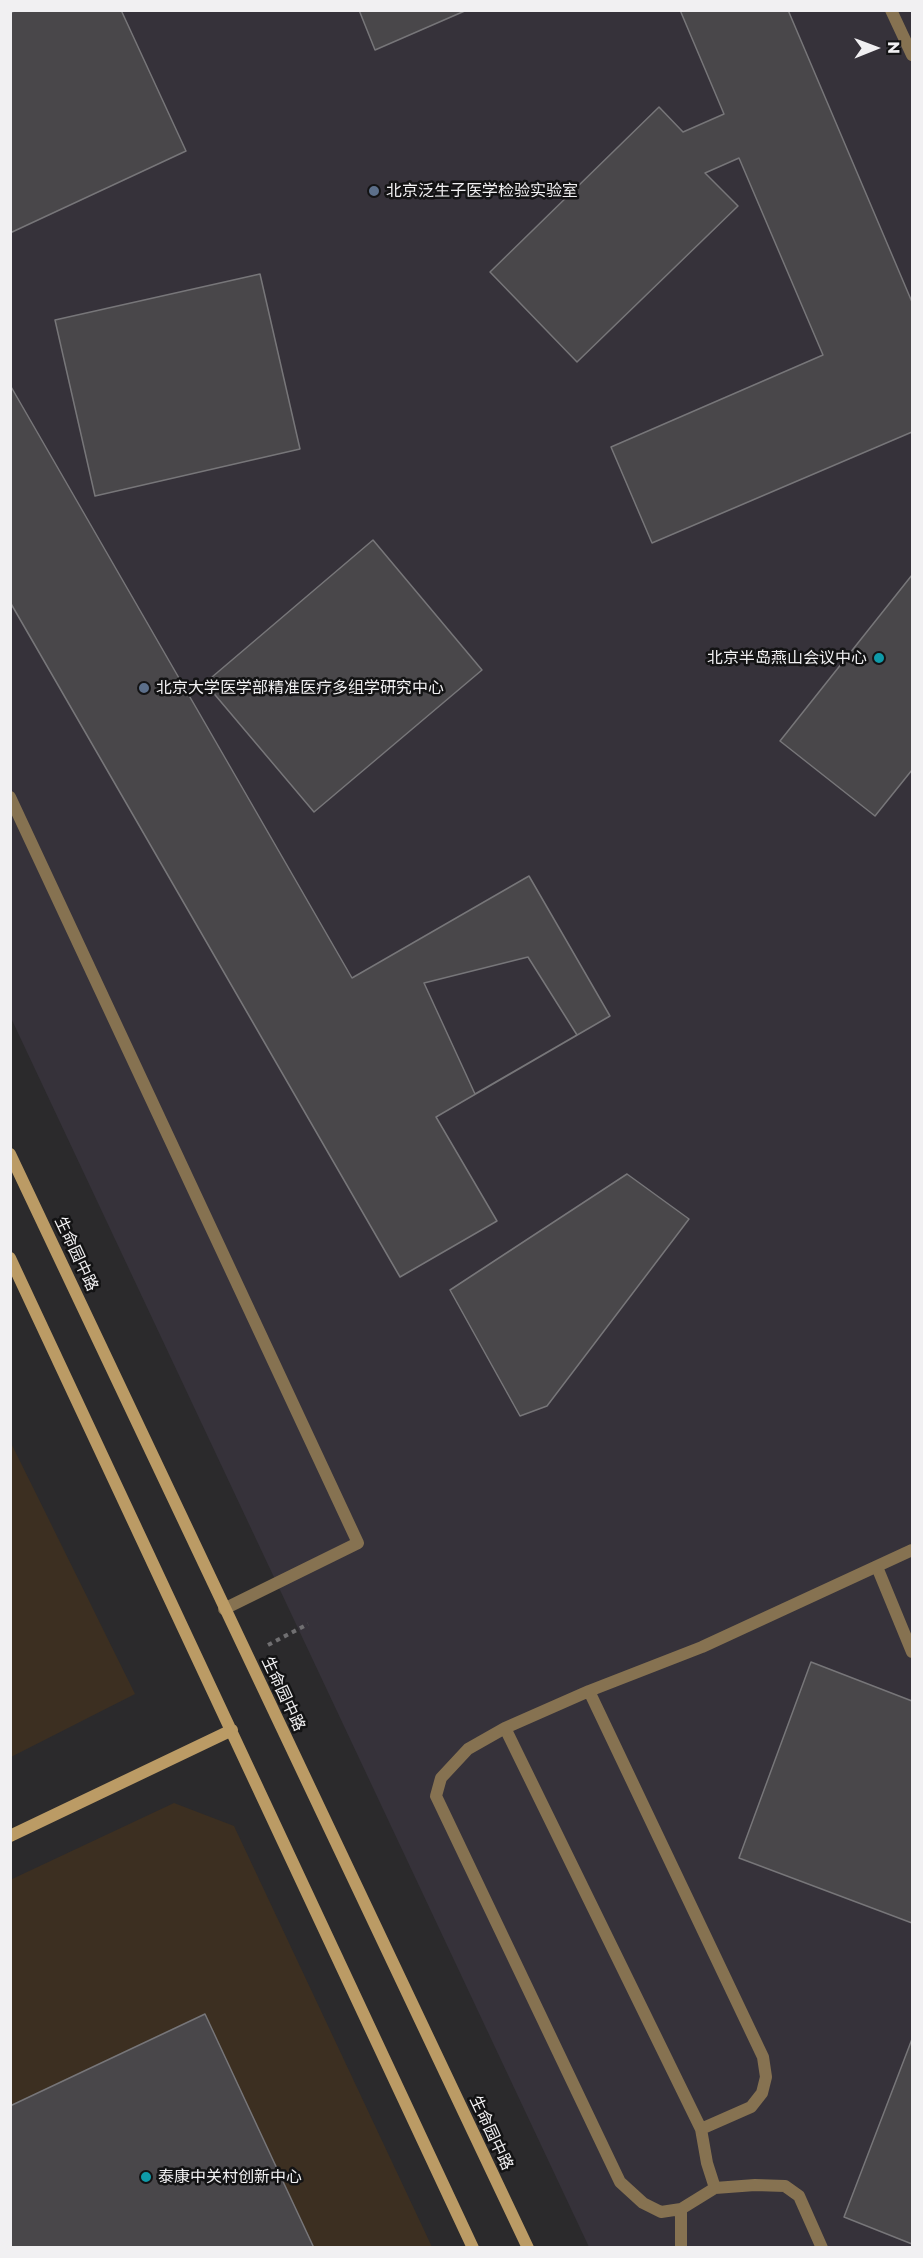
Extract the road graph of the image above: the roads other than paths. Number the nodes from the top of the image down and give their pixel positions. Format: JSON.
{"nodes":[{"id":1,"x":891,"y":10,"type":"edge"},
{"id":2,"x":912,"y":55,"type":"edge"},
{"id":3,"x":10,"y":797,"type":"edge"},
{"id":4,"x":10,"y":1154,"type":"edge"},
{"id":5,"x":10,"y":1258,"type":"edge"},
{"id":6,"x":912,"y":1550,"type":"edge"},
{"id":7,"x":877,"y":1567,"type":"junction"},
{"id":8,"x":224,"y":1609,"type":"junction"},
{"id":9,"x":912,"y":1652,"type":"edge"},
{"id":10,"x":589,"y":1691,"type":"junction"},
{"id":11,"x":505,"y":1728,"type":"junction"},
{"id":12,"x":232,"y":1730,"type":"junction"},
{"id":13,"x":10,"y":1836,"type":"edge"},
{"id":14,"x":701,"y":2129,"type":"junction"},
{"id":15,"x":716,"y":2188,"type":"junction"},
{"id":16,"x":681,"y":2209,"type":"junction"},
{"id":17,"x":473,"y":2247,"type":"edge"},
{"id":18,"x":528,"y":2247,"type":"edge"},
{"id":19,"x":681,"y":2247,"type":"edge"},
{"id":20,"x":822,"y":2247,"type":"edge"}],
"edges":[{"from":1,"to":2,"type":"street"},
{"from":3,"to":8,"type":"street"},
{"from":4,"to":8,"type":"street","name":"生命园中路"},
{"from":5,"to":12,"type":"street"},
{"from":6,"to":7,"type":"street"},
{"from":7,"to":9,"type":"street"},
{"from":7,"to":10,"type":"street"},
{"from":8,"to":18,"type":"street","name":"生命园中路"},
{"from":10,"to":11,"type":"street"},
{"from":10,"to":14,"type":"street"},
{"from":11,"to":14,"type":"street"},
{"from":11,"to":16,"type":"street"},
{"from":12,"to":13,"type":"street"},
{"from":12,"to":17,"type":"street"},
{"from":14,"to":15,"type":"street"},
{"from":15,"to":16,"type":"street"},
{"from":15,"to":20,"type":"street"},
{"from":16,"to":19,"type":"street"}]}
